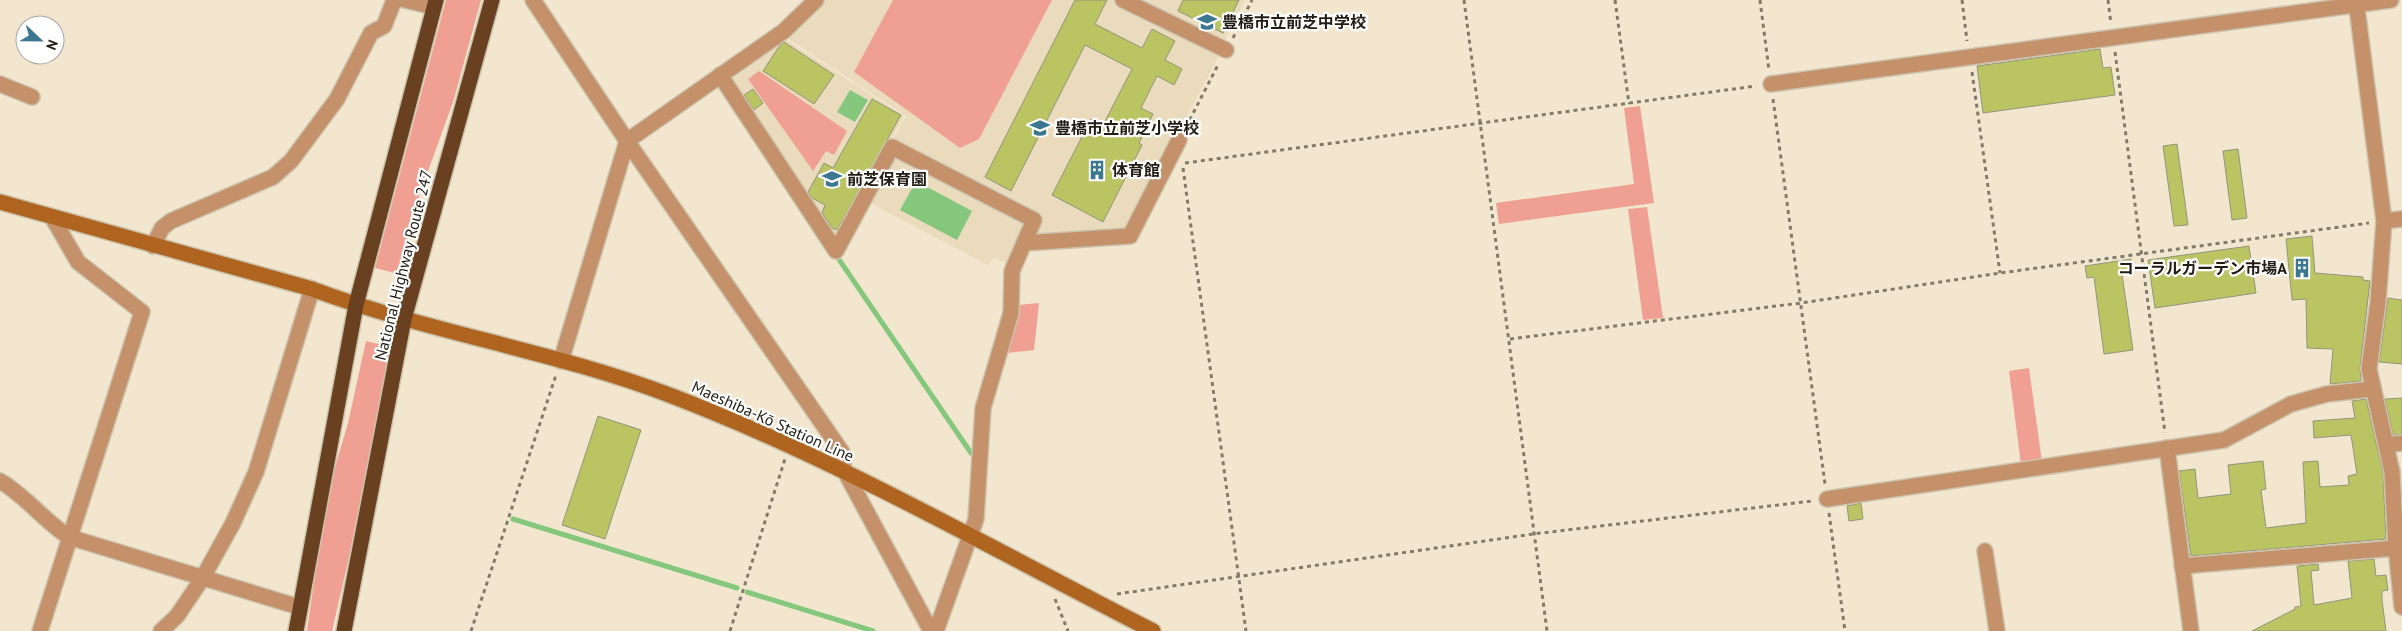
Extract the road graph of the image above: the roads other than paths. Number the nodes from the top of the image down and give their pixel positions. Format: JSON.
{"nodes":[{"id":1,"x":397,"y":0,"type":"edge"},
{"id":2,"x":405,"y":0,"type":"edge"},
{"id":3,"x":492,"y":0,"type":"edge"},
{"id":4,"x":533,"y":0,"type":"edge"},
{"id":5,"x":816,"y":0,"type":"edge"},
{"id":6,"x":1123,"y":0,"type":"edge"},
{"id":7,"x":2392,"y":0,"type":"edge"},
{"id":8,"x":2356,"y":2,"type":"edge"},
{"id":9,"x":435,"y":4,"type":"edge"},
{"id":10,"x":1226,"y":50,"type":"road end"},
{"id":11,"x":720,"y":76,"type":"junction"},
{"id":12,"x":0,"y":84,"type":"edge"},
{"id":13,"x":1771,"y":84,"type":"road end"},
{"id":14,"x":32,"y":97,"type":"dead end"},
{"id":15,"x":1179,"y":140,"type":"road end"},
{"id":16,"x":627,"y":141,"type":"junction"},
{"id":17,"x":0,"y":202,"type":"edge"},
{"id":18,"x":52,"y":217,"type":"junction"},
{"id":19,"x":2402,"y":219,"type":"edge"},
{"id":20,"x":2384,"y":221,"type":"junction"},
{"id":21,"x":1024,"y":243,"type":"junction"},
{"id":22,"x":153,"y":246,"type":"junction"},
{"id":23,"x":312,"y":289,"type":"junction"},
{"id":24,"x":356,"y":305,"type":"junction"},
{"id":25,"x":404,"y":319,"type":"junction"},
{"id":26,"x":561,"y":361,"type":"junction"},
{"id":27,"x":2372,"y":389,"type":"junction"},
{"id":28,"x":2394,"y":444,"type":"edge"},
{"id":29,"x":2167,"y":448,"type":"junction"},
{"id":30,"x":844,"y":470,"type":"junction"},
{"id":31,"x":0,"y":481,"type":"edge"},
{"id":32,"x":1827,"y":499,"type":"road end"},
{"id":33,"x":970,"y":536,"type":"junction"},
{"id":34,"x":69,"y":537,"type":"junction"},
{"id":35,"x":2396,"y":548,"type":"junction"},
{"id":36,"x":1985,"y":551,"type":"dead end"},
{"id":37,"x":2182,"y":566,"type":"junction"},
{"id":38,"x":202,"y":579,"type":"junction"},
{"id":39,"x":2402,"y":607,"type":"edge"},
{"id":40,"x":299,"y":608,"type":"junction"},
{"id":41,"x":40,"y":631,"type":"edge"},
{"id":42,"x":161,"y":631,"type":"edge"},
{"id":43,"x":296,"y":631,"type":"edge"},
{"id":44,"x":344,"y":631,"type":"edge"},
{"id":45,"x":931,"y":631,"type":"edge"},
{"id":46,"x":936,"y":631,"type":"edge"},
{"id":47,"x":1152,"y":631,"type":"edge"},
{"id":48,"x":1997,"y":631,"type":"edge"},
{"id":49,"x":2191,"y":631,"type":"edge"}],
"edges":[{"from":1,"to":22,"type":"street"},
{"from":2,"to":9,"type":"street"},
{"from":3,"to":25,"type":"highway","name":"National Highway Route 247"},
{"from":4,"to":16,"type":"street"},
{"from":5,"to":11,"type":"street"},
{"from":6,"to":10,"type":"street"},
{"from":7,"to":8,"type":"street"},
{"from":8,"to":13,"type":"street"},
{"from":8,"to":20,"type":"street"},
{"from":9,"to":24,"type":"highway","name":"National Highway Route 247"},
{"from":11,"to":16,"type":"street"},
{"from":11,"to":21,"type":"street"},
{"from":12,"to":14,"type":"street"},
{"from":15,"to":21,"type":"street"},
{"from":16,"to":26,"type":"street"},
{"from":16,"to":30,"type":"street"},
{"from":17,"to":18,"type":"main road","name":"Maeshiba-Kō Station Line"},
{"from":18,"to":22,"type":"main road","name":"Maeshiba-Kō Station Line"},
{"from":18,"to":34,"type":"street"},
{"from":19,"to":20,"type":"street"},
{"from":20,"to":27,"type":"street"},
{"from":21,"to":33,"type":"street"},
{"from":22,"to":23,"type":"main road","name":"Maeshiba-Kō Station Line"},
{"from":23,"to":24,"type":"main road","name":"Maeshiba-Kō Station Line"},
{"from":23,"to":38,"type":"street"},
{"from":24,"to":25,"type":"main road","name":"Maeshiba-Kō Station Line"},
{"from":24,"to":40,"type":"highway","name":"National Highway Route 247"},
{"from":25,"to":26,"type":"main road","name":"Maeshiba-Kō Station Line"},
{"from":25,"to":44,"type":"highway","name":"National Highway Route 247"},
{"from":26,"to":30,"type":"main road","name":"Maeshiba-Kō Station Line"},
{"from":27,"to":28,"type":"street"},
{"from":27,"to":29,"type":"street"},
{"from":28,"to":35,"type":"street"},
{"from":29,"to":32,"type":"street"},
{"from":29,"to":37,"type":"street"},
{"from":30,"to":33,"type":"main road","name":"Maeshiba-Kō Station Line"},
{"from":30,"to":45,"type":"street"},
{"from":31,"to":34,"type":"street"},
{"from":33,"to":46,"type":"street"},
{"from":33,"to":47,"type":"main road","name":"Maeshiba-Kō Station Line"},
{"from":34,"to":38,"type":"street"},
{"from":34,"to":41,"type":"street"},
{"from":35,"to":37,"type":"street"},
{"from":35,"to":39,"type":"street"},
{"from":36,"to":48,"type":"street"},
{"from":37,"to":49,"type":"street"},
{"from":38,"to":40,"type":"street"},
{"from":38,"to":42,"type":"street"},
{"from":40,"to":43,"type":"highway","name":"National Highway Route 247"}]}
